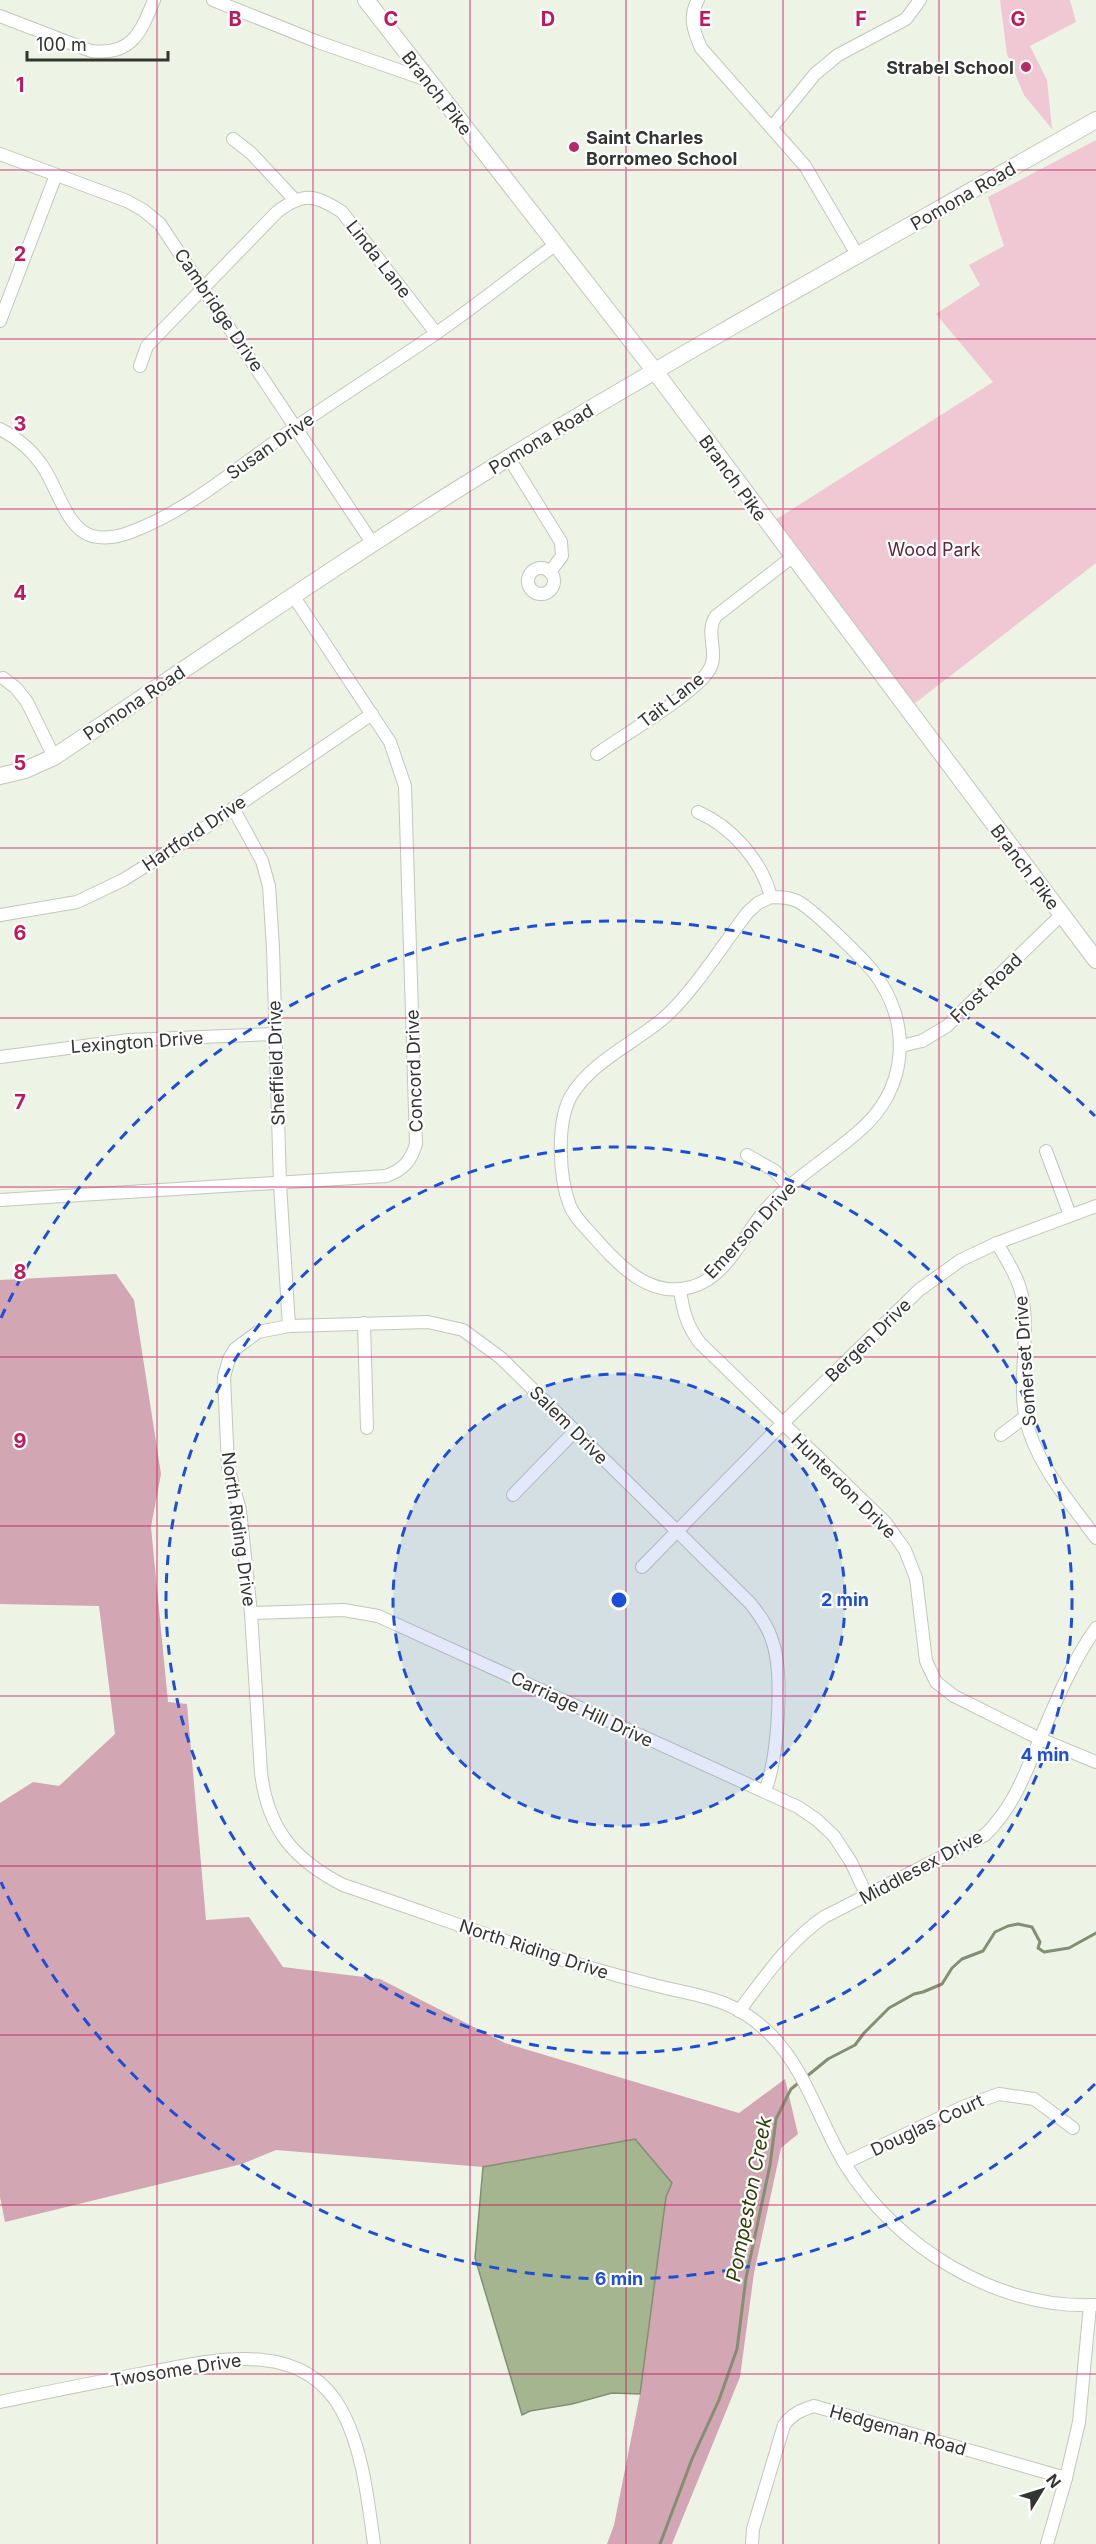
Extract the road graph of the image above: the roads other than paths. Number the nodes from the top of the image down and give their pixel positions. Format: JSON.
{"nodes":[{"id":1,"x":154,"y":0,"type":"edge"},
{"id":2,"x":213,"y":0,"type":"edge"},
{"id":3,"x":366,"y":0,"type":"edge"},
{"id":4,"x":698,"y":0,"type":"edge"},
{"id":5,"x":920,"y":0,"type":"edge"},
{"id":6,"x":0,"y":16,"type":"edge"},
{"id":7,"x":427,"y":80,"type":"junction"},
{"id":8,"x":1096,"y":120,"type":"edge"},
{"id":9,"x":772,"y":127,"type":"junction"},
{"id":10,"x":233,"y":139,"type":"dead end"},
{"id":11,"x":0,"y":154,"type":"edge"},
{"id":12,"x":56,"y":175,"type":"junction"},
{"id":13,"x":294,"y":199,"type":"junction"},
{"id":14,"x":555,"y":245,"type":"junction"},
{"id":15,"x":858,"y":256,"type":"junction"},
{"id":16,"x":203,"y":288,"type":"junction"},
{"id":17,"x":0,"y":321,"type":"edge"},
{"id":18,"x":436,"y":333,"type":"junction"},
{"id":19,"x":140,"y":366,"type":"dead end"},
{"id":20,"x":654,"y":370,"type":"junction"},
{"id":21,"x":296,"y":427,"type":"junction"},
{"id":22,"x":0,"y":429,"type":"edge"},
{"id":23,"x":508,"y":458,"type":"junction"},
{"id":24,"x":373,"y":544,"type":"junction"},
{"id":25,"x":792,"y":557,"type":"junction"},
{"id":26,"x":550,"y":572,"type":"dead end"},
{"id":27,"x":294,"y":597,"type":"junction"},
{"id":28,"x":3,"y":678,"type":"dead end"},
{"id":29,"x":372,"y":714,"type":"junction"},
{"id":30,"x":597,"y":754,"type":"dead end"},
{"id":31,"x":54,"y":757,"type":"junction"},
{"id":32,"x":0,"y":776,"type":"edge"},
{"id":33,"x":232,"y":808,"type":"junction"},
{"id":34,"x":698,"y":812,"type":"dead end"},
{"id":35,"x":771,"y":897,"type":"junction"},
{"id":36,"x":0,"y":915,"type":"edge"},
{"id":37,"x":1061,"y":915,"type":"junction"},
{"id":38,"x":1096,"y":960,"type":"edge"},
{"id":39,"x":275,"y":1034,"type":"junction"},
{"id":40,"x":901,"y":1046,"type":"junction"},
{"id":41,"x":0,"y":1057,"type":"edge"},
{"id":42,"x":1046,"y":1151,"type":"dead end"},
{"id":43,"x":747,"y":1155,"type":"dead end"},
{"id":44,"x":280,"y":1184,"type":"junction"},
{"id":45,"x":788,"y":1186,"type":"junction"},
{"id":46,"x":0,"y":1200,"type":"edge"},
{"id":47,"x":1096,"y":1206,"type":"edge"},
{"id":48,"x":1070,"y":1215,"type":"junction"},
{"id":49,"x":997,"y":1243,"type":"junction"},
{"id":50,"x":680,"y":1290,"type":"junction"},
{"id":51,"x":364,"y":1323,"type":"junction"},
{"id":52,"x":289,"y":1326,"type":"junction"},
{"id":53,"x":226,"y":1418,"type":"joint"},
{"id":54,"x":1025,"y":1418,"type":"junction"},
{"id":55,"x":783,"y":1424,"type":"junction"},
{"id":56,"x":367,"y":1428,"type":"dead end"},
{"id":57,"x":573,"y":1432,"type":"junction"},
{"id":58,"x":1001,"y":1435,"type":"dead end"},
{"id":59,"x":513,"y":1495,"type":"dead end"},
{"id":60,"x":676,"y":1530,"type":"junction"},
{"id":61,"x":1096,"y":1538,"type":"edge"},
{"id":62,"x":642,"y":1567,"type":"dead end"},
{"id":63,"x":251,"y":1613,"type":"junction"},
{"id":64,"x":1096,"y":1628,"type":"edge"},
{"id":65,"x":1040,"y":1739,"type":"junction"},
{"id":66,"x":1096,"y":1762,"type":"edge"},
{"id":67,"x":765,"y":1791,"type":"junction"},
{"id":68,"x":867,"y":1896,"type":"junction"},
{"id":69,"x":739,"y":2011,"type":"junction"},
{"id":70,"x":1073,"y":2128,"type":"dead end"},
{"id":71,"x":845,"y":2163,"type":"junction"},
{"id":72,"x":1093,"y":2305,"type":"edge"},
{"id":73,"x":0,"y":2402,"type":"edge"},
{"id":74,"x":1066,"y":2478,"type":"junction"},
{"id":75,"x":374,"y":2544,"type":"edge"},
{"id":76,"x":752,"y":2544,"type":"edge"},
{"id":77,"x":1047,"y":2544,"type":"edge"}],
"edges":[{"from":1,"to":6,"type":"street"},
{"from":2,"to":7,"type":"street"},
{"from":3,"to":7,"type":"street","name":"Branch Pike"},
{"from":4,"to":9,"type":"street"},
{"from":5,"to":9,"type":"street"},
{"from":7,"to":14,"type":"street","name":"Branch Pike"},
{"from":8,"to":15,"type":"street","name":"Pomona Road"},
{"from":9,"to":15,"type":"street"},
{"from":10,"to":13,"type":"street"},
{"from":11,"to":12,"type":"street","name":"Cambridge Drive"},
{"from":12,"to":16,"type":"street","name":"Cambridge Drive"},
{"from":12,"to":17,"type":"street"},
{"from":13,"to":16,"type":"street"},
{"from":13,"to":18,"type":"street","name":"Linda Lane"},
{"from":14,"to":18,"type":"street","name":"Susan Drive"},
{"from":14,"to":20,"type":"street","name":"Branch Pike"},
{"from":15,"to":20,"type":"street","name":"Pomona Road"},
{"from":16,"to":19,"type":"street"},
{"from":16,"to":21,"type":"street","name":"Cambridge Drive"},
{"from":18,"to":21,"type":"street","name":"Susan Drive"},
{"from":20,"to":23,"type":"street","name":"Pomona Road"},
{"from":20,"to":25,"type":"street","name":"Branch Pike"},
{"from":21,"to":22,"type":"street","name":"Susan Drive"},
{"from":21,"to":24,"type":"street","name":"Cambridge Drive"},
{"from":23,"to":24,"type":"street","name":"Pomona Road"},
{"from":23,"to":26,"type":"street"},
{"from":24,"to":27,"type":"street","name":"Pomona Road"},
{"from":25,"to":30,"type":"street","name":"Tait Lane"},
{"from":25,"to":37,"type":"street","name":"Branch Pike"},
{"from":27,"to":29,"type":"street","name":"Concord Drive"},
{"from":27,"to":31,"type":"street","name":"Pomona Road"},
{"from":28,"to":31,"type":"street"},
{"from":29,"to":33,"type":"street","name":"Hartford Drive"},
{"from":29,"to":44,"type":"street","name":"Concord Drive"},
{"from":31,"to":32,"type":"street","name":"Pomona Road"},
{"from":33,"to":36,"type":"street","name":"Hartford Drive"},
{"from":33,"to":39,"type":"street","name":"Sheffield Drive"},
{"from":34,"to":35,"type":"street"},
{"from":35,"to":40,"type":"street","name":"Emerson Drive"},
{"from":35,"to":50,"type":"street"},
{"from":37,"to":38,"type":"street","name":"Branch Pike"},
{"from":37,"to":40,"type":"street","name":"Frost Road"},
{"from":39,"to":41,"type":"street","name":"Lexington Drive"},
{"from":39,"to":44,"type":"street","name":"Sheffield Drive"},
{"from":40,"to":45,"type":"street","name":"Emerson Drive"},
{"from":42,"to":48,"type":"street"},
{"from":43,"to":45,"type":"street"},
{"from":44,"to":46,"type":"street","name":"Concord Drive"},
{"from":44,"to":52,"type":"street","name":"Sheffield Drive"},
{"from":45,"to":50,"type":"street","name":"Emerson Drive"},
{"from":47,"to":48,"type":"street","name":"Bergen Drive"},
{"from":48,"to":49,"type":"street","name":"Bergen Drive"},
{"from":49,"to":54,"type":"street","name":"Somerset Drive"},
{"from":49,"to":55,"type":"street","name":"Bergen Drive"},
{"from":50,"to":55,"type":"street","name":"Hunterdon Drive"},
{"from":51,"to":52,"type":"street","name":"Salem Drive"},
{"from":51,"to":56,"type":"street"},
{"from":51,"to":57,"type":"street","name":"Salem Drive"},
{"from":52,"to":53,"type":"street","name":"Salem Drive"},
{"from":53,"to":63,"type":"street","name":"North Riding Drive"},
{"from":54,"to":58,"type":"street"},
{"from":54,"to":61,"type":"street","name":"Somerset Drive"},
{"from":55,"to":60,"type":"street","name":"Bergen Drive"},
{"from":55,"to":65,"type":"street","name":"Hunterdon Drive"},
{"from":57,"to":59,"type":"street"},
{"from":57,"to":60,"type":"street","name":"Salem Drive"},
{"from":60,"to":62,"type":"street","name":"Bergen Drive"},
{"from":60,"to":67,"type":"street","name":"Salem Drive"},
{"from":63,"to":67,"type":"street","name":"Carriage Hill Drive"},
{"from":63,"to":69,"type":"street","name":"North Riding Drive"},
{"from":64,"to":65,"type":"street","name":"Middlesex Drive"},
{"from":65,"to":66,"type":"street","name":"Hunterdon Drive"},
{"from":65,"to":68,"type":"street","name":"Middlesex Drive"},
{"from":67,"to":68,"type":"street","name":"Carriage Hill Drive"},
{"from":68,"to":69,"type":"street","name":"Middlesex Drive"},
{"from":69,"to":71,"type":"street","name":"North Riding Drive"},
{"from":70,"to":71,"type":"street","name":"Douglas Court"},
{"from":71,"to":72,"type":"street","name":"North Riding Drive"},
{"from":72,"to":74,"type":"street"},
{"from":73,"to":75,"type":"street","name":"Twosome Drive"},
{"from":74,"to":76,"type":"street","name":"Hedgeman Road"},
{"from":74,"to":77,"type":"street"}]}
